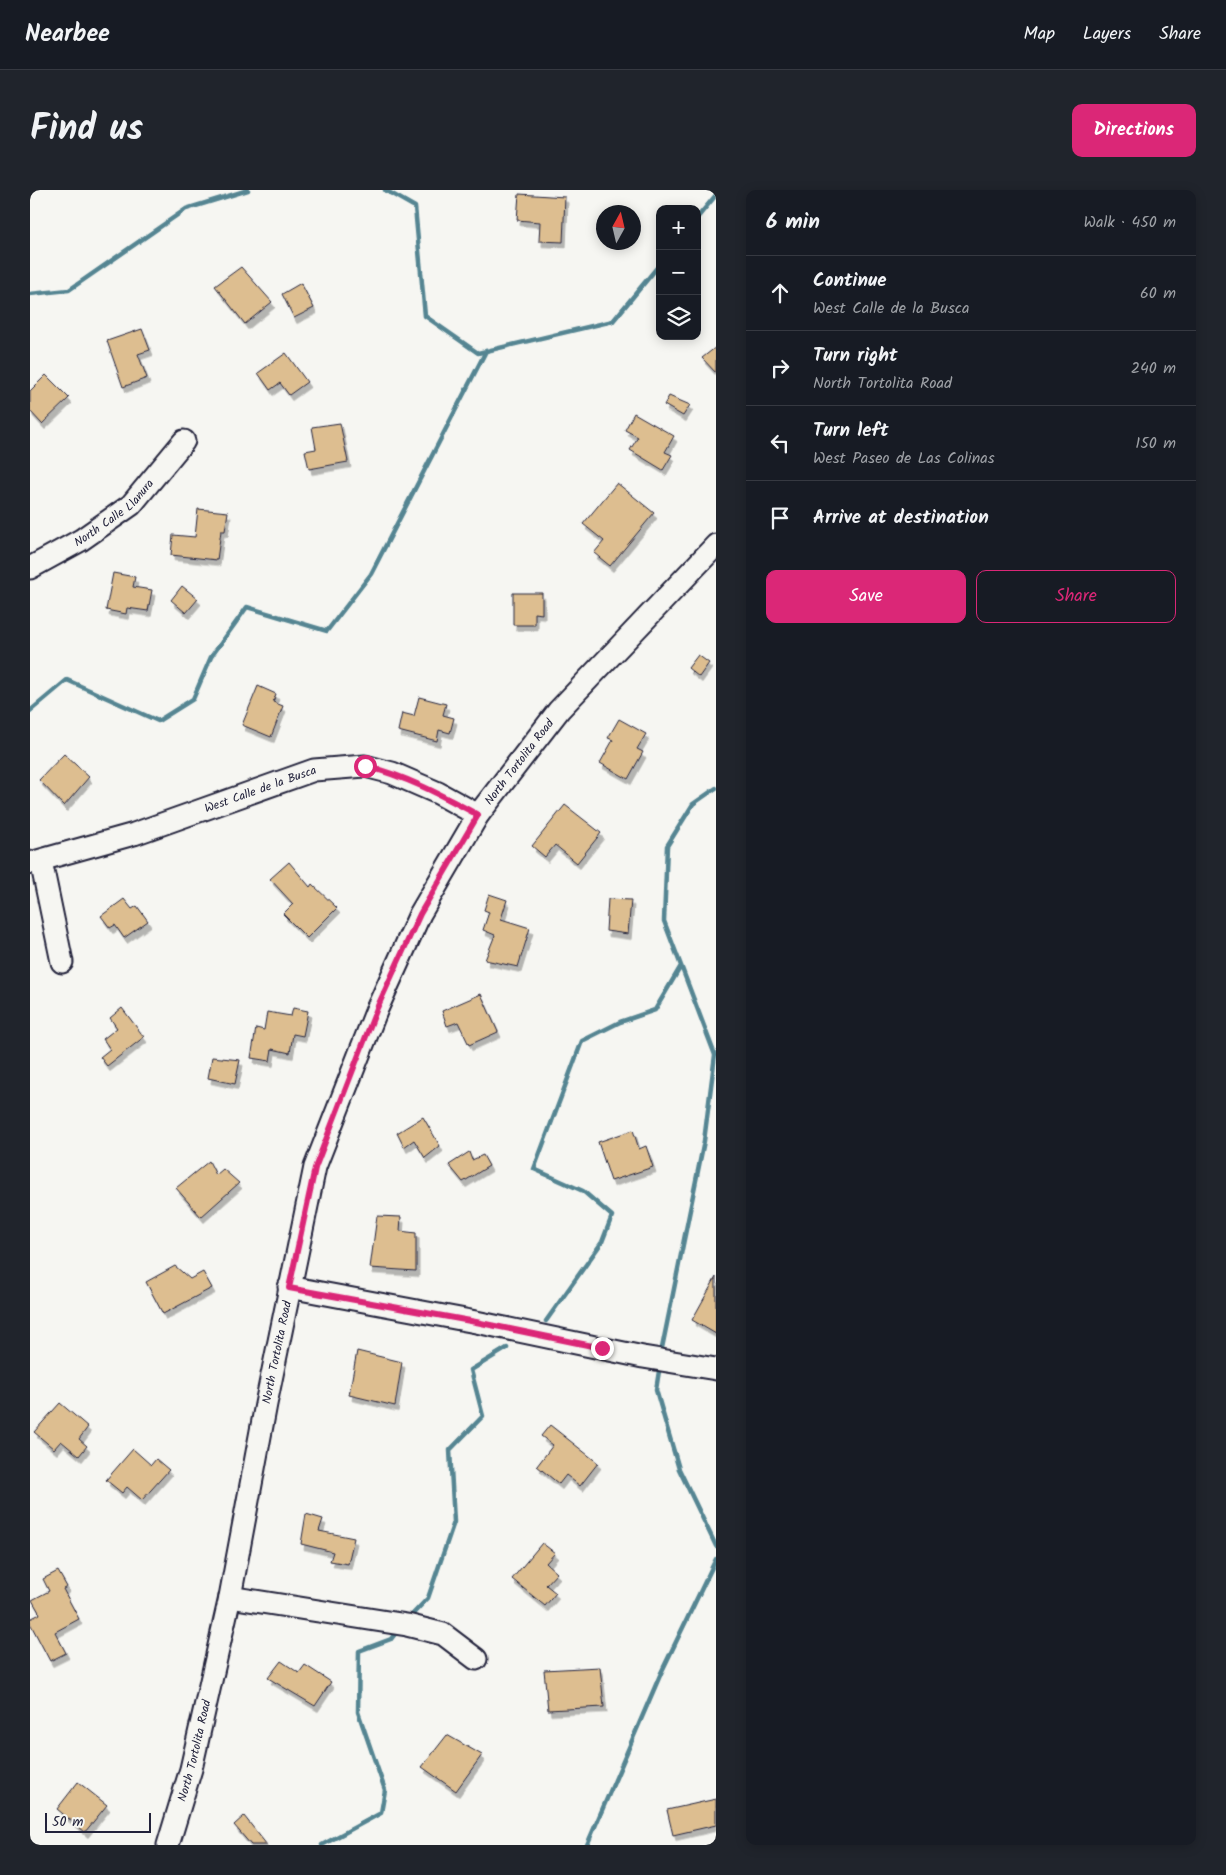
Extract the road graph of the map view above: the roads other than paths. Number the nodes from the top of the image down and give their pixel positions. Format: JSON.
{"nodes":[{"id":1,"x":184,"y":441,"type":"dead end"},
{"id":2,"x":716,"y":546,"type":"edge"},
{"id":3,"x":30,"y":568,"type":"edge"},
{"id":4,"x":478,"y":815,"type":"junction"},
{"id":5,"x":36,"y":862,"type":"edge"},
{"id":6,"x":62,"y":962,"type":"dead end"},
{"id":7,"x":289,"y":1288,"type":"junction"},
{"id":8,"x":716,"y":1368,"type":"edge"},
{"id":9,"x":230,"y":1597,"type":"junction"},
{"id":10,"x":476,"y":1659,"type":"dead end"},
{"id":11,"x":168,"y":1845,"type":"edge"}],
"edges":[{"from":1,"to":3,"type":"street","name":"North Calle Llanura"},
{"from":2,"to":4,"type":"street","name":"North Tortolita Road"},
{"from":4,"to":5,"type":"street","name":"West Calle de la Busca"},
{"from":4,"to":7,"type":"street","name":"North Tortolita Road"},
{"from":5,"to":6,"type":"street","name":"West Calle de la Busca"},
{"from":7,"to":8,"type":"street"},
{"from":7,"to":9,"type":"street","name":"North Tortolita Road"},
{"from":9,"to":10,"type":"street"},
{"from":9,"to":11,"type":"street","name":"North Tortolita Road"}]}
